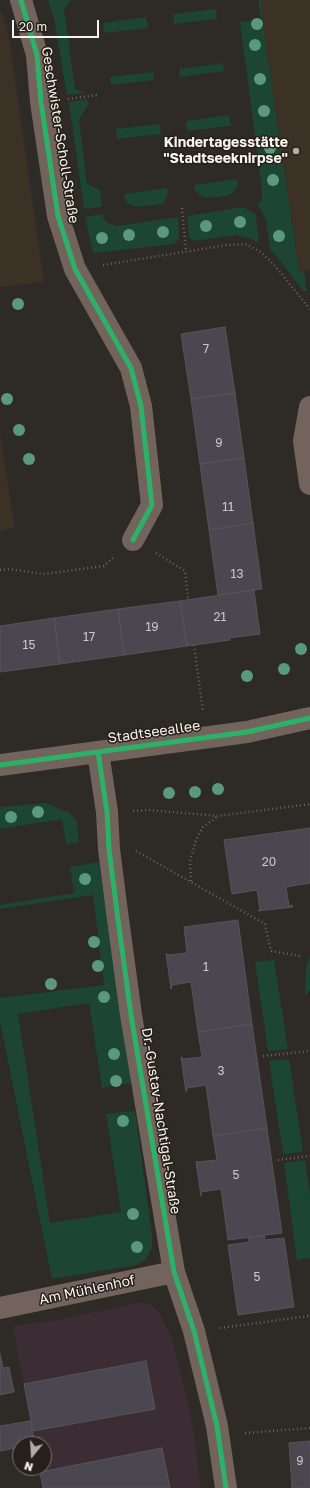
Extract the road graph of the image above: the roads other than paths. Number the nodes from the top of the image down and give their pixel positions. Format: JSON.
{"nodes":[{"id":1,"x":21,"y":0,"type":"edge"},
{"id":2,"x":310,"y":407,"type":"edge"},
{"id":3,"x":310,"y":484,"type":"edge"},
{"id":4,"x":133,"y":540,"type":"road end"},
{"id":5,"x":310,"y":718,"type":"edge"},
{"id":6,"x":98,"y":752,"type":"junction"},
{"id":7,"x":0,"y":766,"type":"edge"},
{"id":8,"x":174,"y":1272,"type":"junction"},
{"id":9,"x":0,"y":1308,"type":"edge"},
{"id":10,"x":226,"y":1488,"type":"edge"}],
"edges":[{"from":1,"to":4,"type":"street","name":"Geschwister-Scholl-Straße"},
{"from":2,"to":3,"type":"street"},
{"from":5,"to":6,"type":"street","name":"Stadtseeallee"},
{"from":6,"to":7,"type":"street","name":"Stadtseeallee"},
{"from":6,"to":8,"type":"street","name":"Dr.-Gustav-Nachtigal-Straße"},
{"from":8,"to":9,"type":"street","name":"Am Mühlenhof"},
{"from":8,"to":10,"type":"street","name":"Dr.-Gustav-Nachtigal-Straße"}]}
